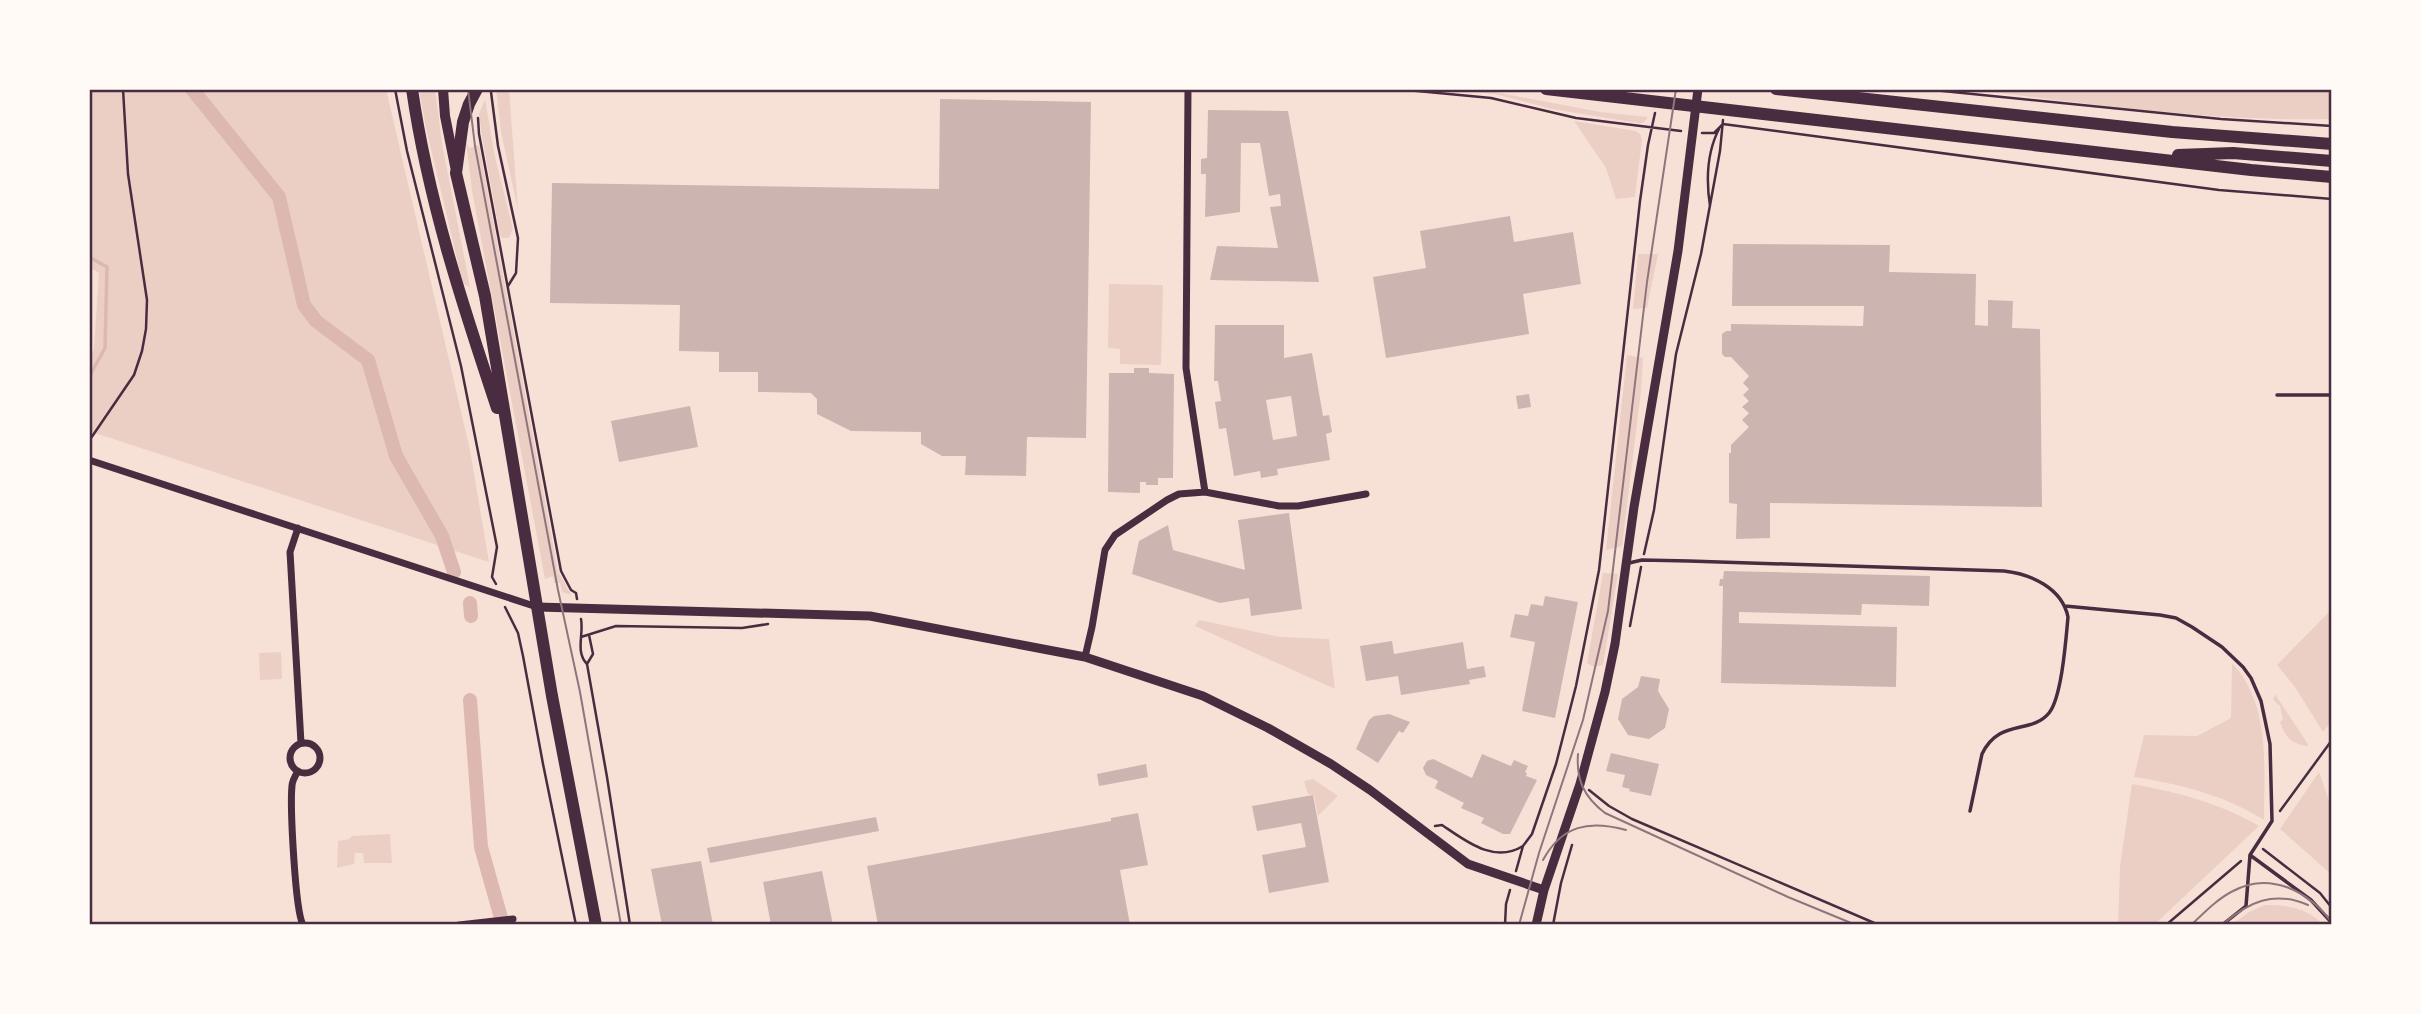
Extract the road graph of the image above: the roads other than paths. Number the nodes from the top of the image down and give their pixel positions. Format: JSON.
{"nodes":[{"id":1,"x":412,"y":89,"type":"edge"},
{"id":2,"x":443,"y":89,"type":"edge"},
{"id":3,"x":1188,"y":89,"type":"edge"},
{"id":4,"x":1546,"y":89,"type":"edge"},
{"id":5,"x":1698,"y":89,"type":"edge"},
{"id":6,"x":1776,"y":89,"type":"edge"},
{"id":7,"x":486,"y":92,"type":"edge"},
{"id":8,"x":1697,"y":106,"type":"junction"},
{"id":9,"x":2332,"y":144,"type":"edge"},
{"id":10,"x":2140,"y":156,"type":"junction"},
{"id":11,"x":2332,"y":161,"type":"edge"},
{"id":12,"x":456,"y":173,"type":"junction"},
{"id":13,"x":2332,"y":177,"type":"edge"},
{"id":14,"x":2277,"y":395,"type":"dead end"},
{"id":15,"x":2332,"y":395,"type":"edge"},
{"id":16,"x":510,"y":445,"type":"junction"},
{"id":17,"x":89,"y":460,"type":"edge"},
{"id":18,"x":1205,"y":492,"type":"junction"},
{"id":19,"x":1366,"y":494,"type":"dead end"},
{"id":20,"x":298,"y":528,"type":"junction"},
{"id":21,"x":1627,"y":563,"type":"junction"},
{"id":22,"x":2066,"y":606,"type":"junction"},
{"id":23,"x":537,"y":607,"type":"junction"},
{"id":24,"x":1085,"y":657,"type":"junction"},
{"id":25,"x":301,"y":743,"type":"junction"},
{"id":26,"x":298,"y":771,"type":"junction"},
{"id":27,"x":1970,"y":811,"type":"dead end"},
{"id":28,"x":2250,"y":855,"type":"junction"},
{"id":29,"x":1544,"y":890,"type":"junction"},
{"id":30,"x":512,"y":919,"type":"dead end"},
{"id":31,"x":2332,"y":923,"type":"edge"},
{"id":32,"x":303,"y":925,"type":"edge"},
{"id":33,"x":459,"y":925,"type":"edge"},
{"id":34,"x":596,"y":925,"type":"edge"},
{"id":35,"x":1536,"y":925,"type":"edge"},
{"id":36,"x":2222,"y":925,"type":"edge"}],
"edges":[{"from":1,"to":16,"type":"main road"},
{"from":2,"to":12,"type":"main road"},
{"from":3,"to":18,"type":"street"},
{"from":4,"to":8,"type":"main road"},
{"from":5,"to":8,"type":"street"},
{"from":6,"to":9,"type":"main road"},
{"from":7,"to":12,"type":"main road"},
{"from":8,"to":10,"type":"main road"},
{"from":8,"to":21,"type":"street"},
{"from":10,"to":11,"type":"main road"},
{"from":10,"to":13,"type":"main road"},
{"from":12,"to":16,"type":"main road"},
{"from":14,"to":15,"type":"lane"},
{"from":16,"to":23,"type":"main road"},
{"from":17,"to":20,"type":"street"},
{"from":18,"to":19,"type":"street"},
{"from":18,"to":24,"type":"street"},
{"from":20,"to":23,"type":"street"},
{"from":20,"to":25,"type":"street"},
{"from":21,"to":22,"type":"lane"},
{"from":21,"to":29,"type":"street"},
{"from":22,"to":27,"type":"lane"},
{"from":22,"to":28,"type":"lane"},
{"from":23,"to":24,"type":"street"},
{"from":23,"to":34,"type":"main road"},
{"from":24,"to":29,"type":"street"},
{"from":25,"to":26,"type":"street"},
{"from":25,"to":26,"type":"street"},
{"from":26,"to":32,"type":"street"},
{"from":28,"to":31,"type":"lane"},
{"from":28,"to":36,"type":"lane"},
{"from":29,"to":35,"type":"street"},
{"from":30,"to":33,"type":"street"}]}
